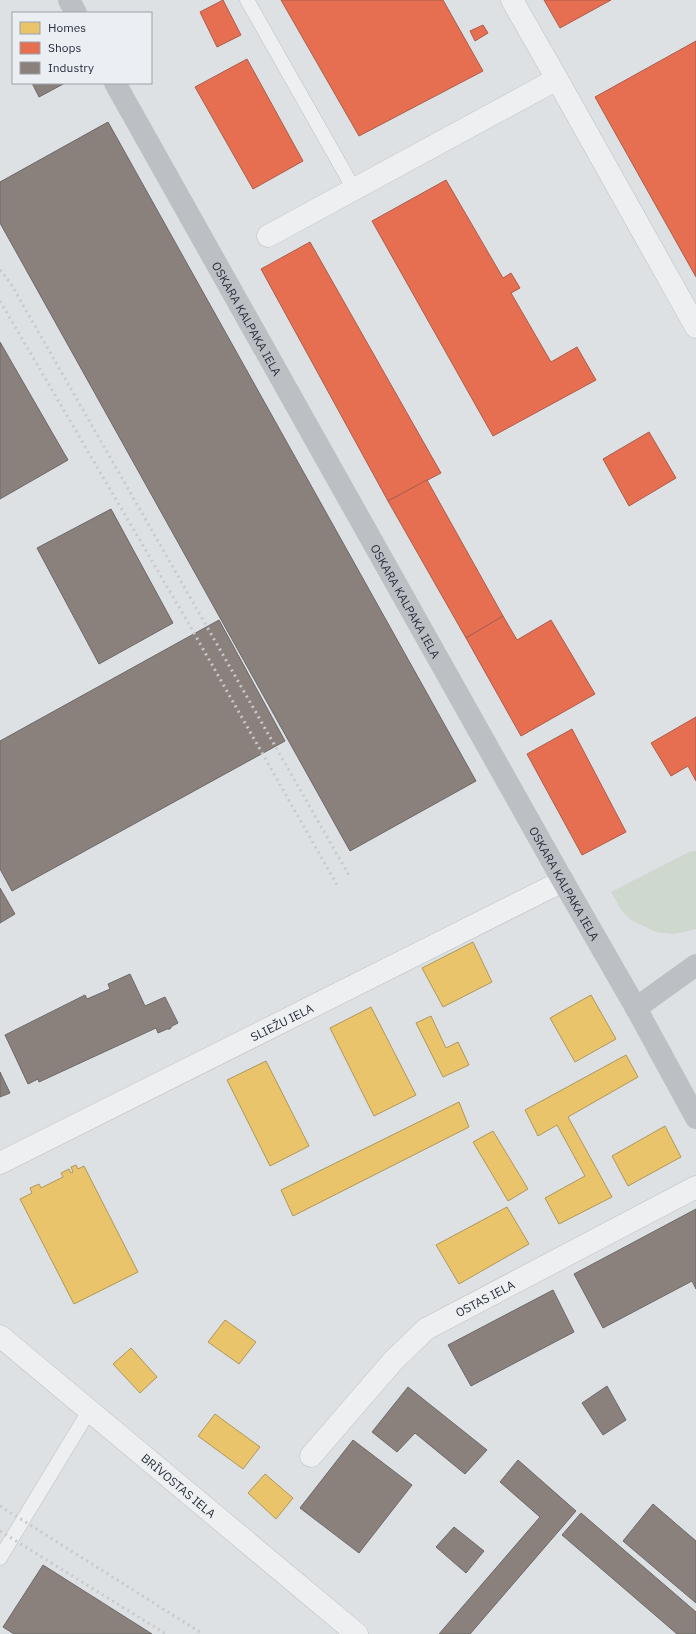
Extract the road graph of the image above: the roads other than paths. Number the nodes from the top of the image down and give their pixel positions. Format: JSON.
{"nodes":[{"id":1,"x":69,"y":0,"type":"edge"},
{"id":2,"x":247,"y":0,"type":"edge"},
{"id":3,"x":512,"y":0,"type":"edge"},
{"id":4,"x":75,"y":12,"type":"edge"},
{"id":5,"x":557,"y":79,"type":"junction"},
{"id":6,"x":116,"y":84,"type":"edge"},
{"id":7,"x":354,"y":189,"type":"junction"},
{"id":8,"x":268,"y":236,"type":"dead end"},
{"id":9,"x":696,"y":327,"type":"edge"},
{"id":10,"x":563,"y":881,"type":"junction"},
{"id":11,"x":696,"y":964,"type":"edge"},
{"id":12,"x":636,"y":1008,"type":"junction"},
{"id":13,"x":696,"y":1118,"type":"edge"},
{"id":14,"x":0,"y":1163,"type":"edge"},
{"id":15,"x":696,"y":1187,"type":"edge"},
{"id":16,"x":0,"y":1336,"type":"edge"},
{"id":17,"x":89,"y":1411,"type":"junction"},
{"id":18,"x":311,"y":1456,"type":"dead end"},
{"id":19,"x":0,"y":1558,"type":"edge"},
{"id":20,"x":357,"y":1634,"type":"edge"}],
"edges":[{"from":1,"to":4,"type":"main road"},
{"from":2,"to":7,"type":"lane"},
{"from":3,"to":5,"type":"street"},
{"from":5,"to":7,"type":"street"},
{"from":5,"to":9,"type":"street"},
{"from":6,"to":10,"type":"main road","name":"OSKARA KALPAKA IELA"},
{"from":7,"to":8,"type":"street"},
{"from":10,"to":12,"type":"main road","name":"OSKARA KALPAKA IELA"},
{"from":10,"to":14,"type":"street","name":"SLIEŽU IELA"},
{"from":11,"to":12,"type":"main road"},
{"from":12,"to":13,"type":"main road","name":"OSKARA KALPAKA IELA"},
{"from":15,"to":18,"type":"street","name":"OSTAS IELA"},
{"from":16,"to":17,"type":"street","name":"BRĪVOSTAS IELA"},
{"from":17,"to":19,"type":"lane"},
{"from":17,"to":20,"type":"street","name":"BRĪVOSTAS IELA"}]}
